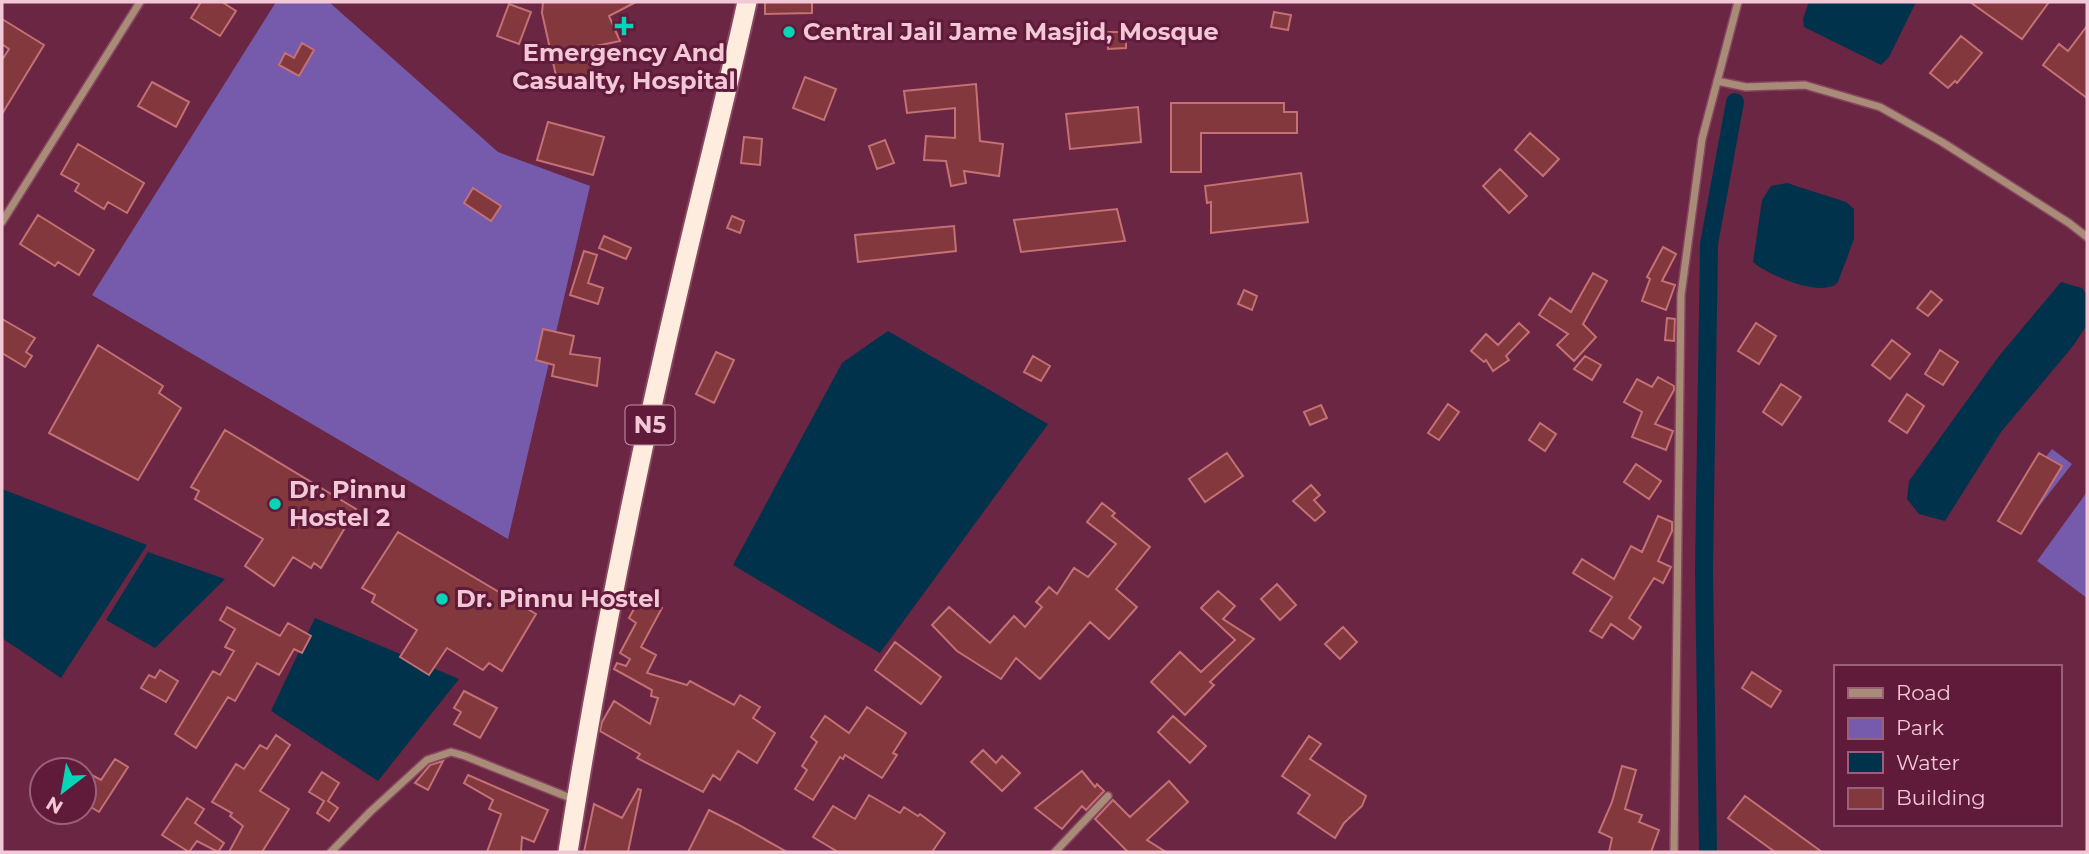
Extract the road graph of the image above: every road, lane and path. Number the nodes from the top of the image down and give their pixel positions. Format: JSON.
{"nodes":[{"id":1,"x":140,"y":2,"type":"edge"},
{"id":2,"x":747,"y":2,"type":"edge"},
{"id":3,"x":1738,"y":2,"type":"edge"},
{"id":4,"x":1717,"y":81,"type":"junction"},
{"id":5,"x":2,"y":222,"type":"edge"},
{"id":6,"x":2087,"y":237,"type":"edge"},
{"id":7,"x":1108,"y":796,"type":"dead end"},
{"id":8,"x":576,"y":800,"type":"junction"},
{"id":9,"x":331,"y":852,"type":"edge"},
{"id":10,"x":568,"y":852,"type":"edge"},
{"id":11,"x":1055,"y":852,"type":"edge"},
{"id":12,"x":1674,"y":852,"type":"edge"}],
"edges":[{"from":1,"to":5,"type":"street"},
{"from":2,"to":8,"type":"highway","number":"N5"},
{"from":3,"to":4,"type":"street"},
{"from":4,"to":6,"type":"street"},
{"from":4,"to":12,"type":"street"},
{"from":7,"to":11,"type":"street"},
{"from":8,"to":9,"type":"street"},
{"from":8,"to":10,"type":"highway","number":"N5"}]}
